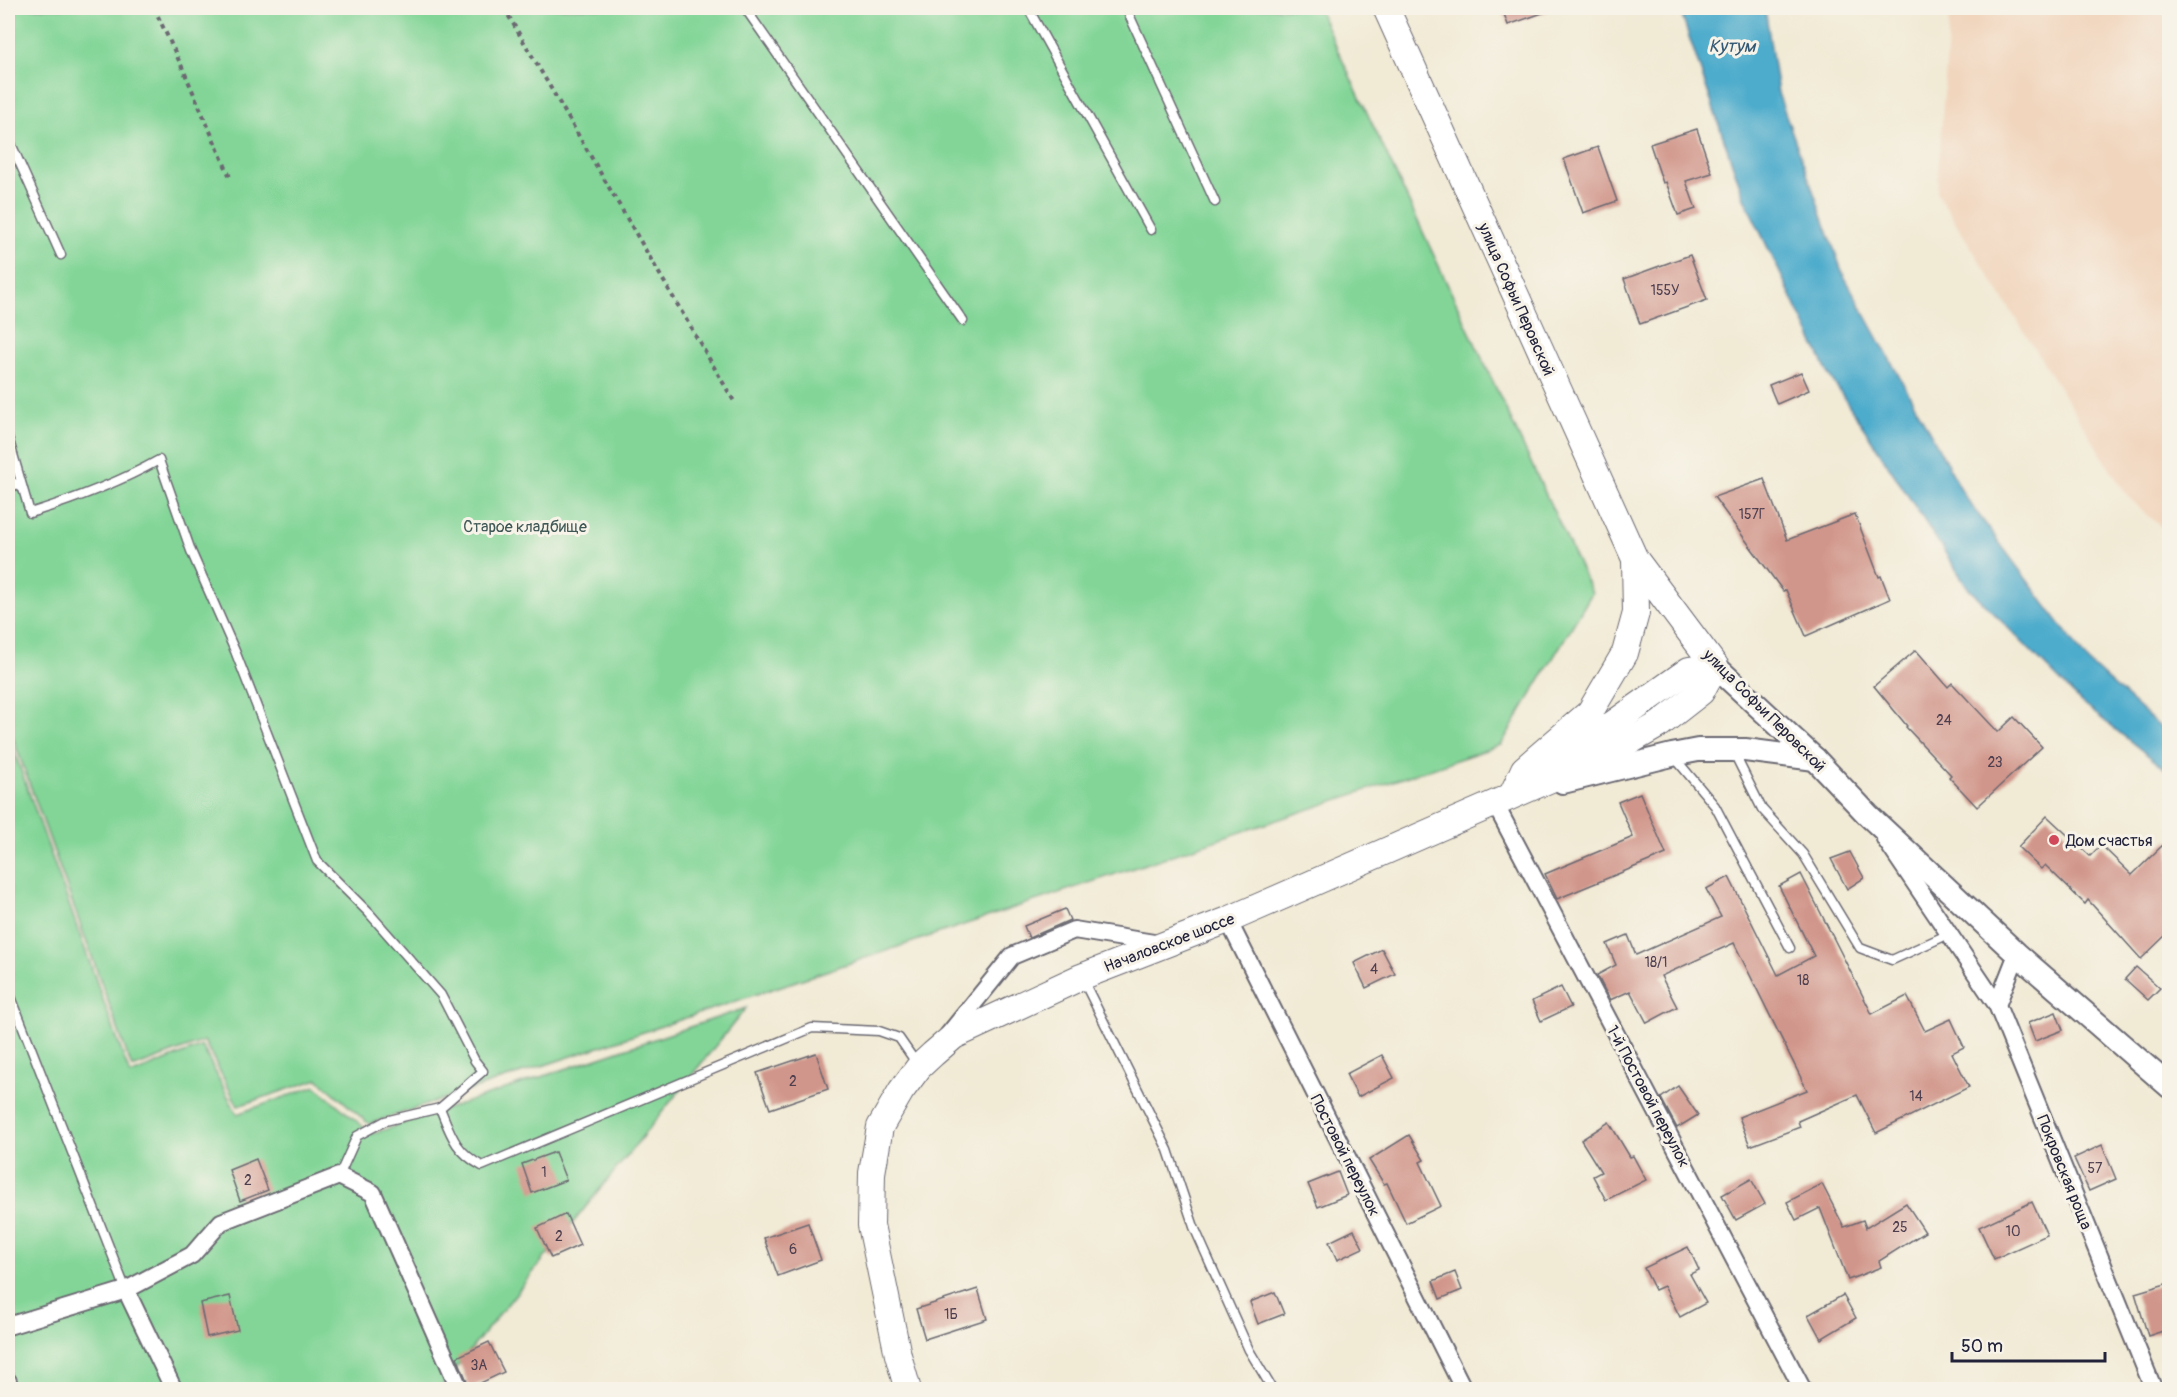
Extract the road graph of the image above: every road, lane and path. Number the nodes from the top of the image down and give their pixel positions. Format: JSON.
{"nodes":[{"id":1,"x":154,"y":8,"type":"edge"},
{"id":2,"x":504,"y":8,"type":"edge"},
{"id":3,"x":745,"y":8,"type":"edge"},
{"id":4,"x":1028,"y":8,"type":"edge"},
{"id":5,"x":1126,"y":8,"type":"edge"},
{"id":6,"x":1386,"y":8,"type":"edge"},
{"id":7,"x":8,"y":137,"type":"edge"},
{"id":8,"x":230,"y":177,"type":"dead end"},
{"id":9,"x":1215,"y":202,"type":"dead end"},
{"id":10,"x":1152,"y":230,"type":"dead end"},
{"id":11,"x":61,"y":255,"type":"dead end"},
{"id":12,"x":963,"y":321,"type":"dead end"},
{"id":13,"x":735,"y":403,"type":"dead end"},
{"id":14,"x":8,"y":437,"type":"edge"},
{"id":15,"x":8,"y":479,"type":"edge"},
{"id":16,"x":22,"y":488,"type":"junction"},
{"id":17,"x":1635,"y":560,"type":"junction"},
{"id":18,"x":1715,"y":666,"type":"junction"},
{"id":19,"x":1733,"y":750,"type":"junction"},
{"id":20,"x":1672,"y":755,"type":"junction"},
{"id":21,"x":1815,"y":759,"type":"junction"},
{"id":22,"x":1503,"y":798,"type":"junction"},
{"id":23,"x":1868,"y":815,"type":"junction"},
{"id":24,"x":1228,"y":920,"type":"junction"},
{"id":25,"x":1949,"y":934,"type":"junction"},
{"id":26,"x":1164,"y":945,"type":"junction"},
{"id":27,"x":1790,"y":948,"type":"dead end"},
{"id":28,"x":2017,"y":954,"type":"junction"},
{"id":29,"x":1081,"y":977,"type":"junction"},
{"id":30,"x":8,"y":989,"type":"edge"},
{"id":31,"x":1997,"y":1005,"type":"junction"},
{"id":32,"x":926,"y":1061,"type":"junction"},
{"id":33,"x":2169,"y":1087,"type":"edge"},
{"id":34,"x":440,"y":1108,"type":"junction"},
{"id":35,"x":339,"y":1176,"type":"junction"},
{"id":36,"x":126,"y":1290,"type":"junction"},
{"id":37,"x":8,"y":1326,"type":"edge"},
{"id":38,"x":8,"y":1381,"type":"edge"},
{"id":39,"x":9,"y":1389,"type":"edge"},
{"id":40,"x":174,"y":1389,"type":"edge"},
{"id":41,"x":460,"y":1389,"type":"edge"},
{"id":42,"x":908,"y":1389,"type":"edge"},
{"id":43,"x":1273,"y":1389,"type":"edge"},
{"id":44,"x":1464,"y":1389,"type":"edge"},
{"id":45,"x":1803,"y":1389,"type":"edge"},
{"id":46,"x":2154,"y":1389,"type":"edge"}],
"edges":[{"from":1,"to":8,"type":"path"},
{"from":2,"to":13,"type":"path"},
{"from":3,"to":12,"type":"lane"},
{"from":4,"to":10,"type":"lane"},
{"from":5,"to":9,"type":"lane"},
{"from":6,"to":17,"type":"main road","name":"улица Софьи Перовской"},
{"from":7,"to":11,"type":"lane"},
{"from":14,"to":16,"type":"lane"},
{"from":15,"to":16,"type":"lane"},
{"from":16,"to":34,"type":"lane"},
{"from":17,"to":18,"type":"main road","name":"улица Софьи Перовской"},
{"from":17,"to":22,"type":"main road"},
{"from":18,"to":21,"type":"main road","name":"улица Софьи Перовской"},
{"from":18,"to":22,"type":"main road","name":"Началовское шоссе"},
{"from":19,"to":20,"type":"main road"},
{"from":19,"to":21,"type":"main road"},
{"from":19,"to":25,"type":"lane"},
{"from":20,"to":22,"type":"main road"},
{"from":20,"to":27,"type":"lane"},
{"from":21,"to":23,"type":"main road","name":"улица Софьи Перовской"},
{"from":22,"to":24,"type":"main road","name":"Началовское шоссе"},
{"from":22,"to":45,"type":"street","name":"1-й Постовой переулок"},
{"from":23,"to":25,"type":"street","name":"Покровская роща"},
{"from":23,"to":28,"type":"main road","name":"улица Софьи Перовской"},
{"from":24,"to":26,"type":"main road","name":"Началовское шоссе"},
{"from":24,"to":44,"type":"street","name":"Постовой переулок"},
{"from":25,"to":31,"type":"street","name":"Покровская роща"},
{"from":26,"to":29,"type":"main road","name":"Началовское шоссе"},
{"from":26,"to":32,"type":"street"},
{"from":28,"to":31,"type":"street"},
{"from":28,"to":33,"type":"main road","name":"улица Софьи Перовской"},
{"from":29,"to":32,"type":"main road","name":"Началовское шоссе"},
{"from":29,"to":43,"type":"lane"},
{"from":30,"to":36,"type":"lane"},
{"from":31,"to":46,"type":"street","name":"Покровская роща"},
{"from":32,"to":34,"type":"lane"},
{"from":32,"to":42,"type":"main road","name":"Началовское шоссе"},
{"from":34,"to":35,"type":"lane"},
{"from":35,"to":36,"type":"street"},
{"from":35,"to":41,"type":"street"},
{"from":36,"to":37,"type":"street"},
{"from":36,"to":40,"type":"street"},
{"from":38,"to":39,"type":"street"}]}
